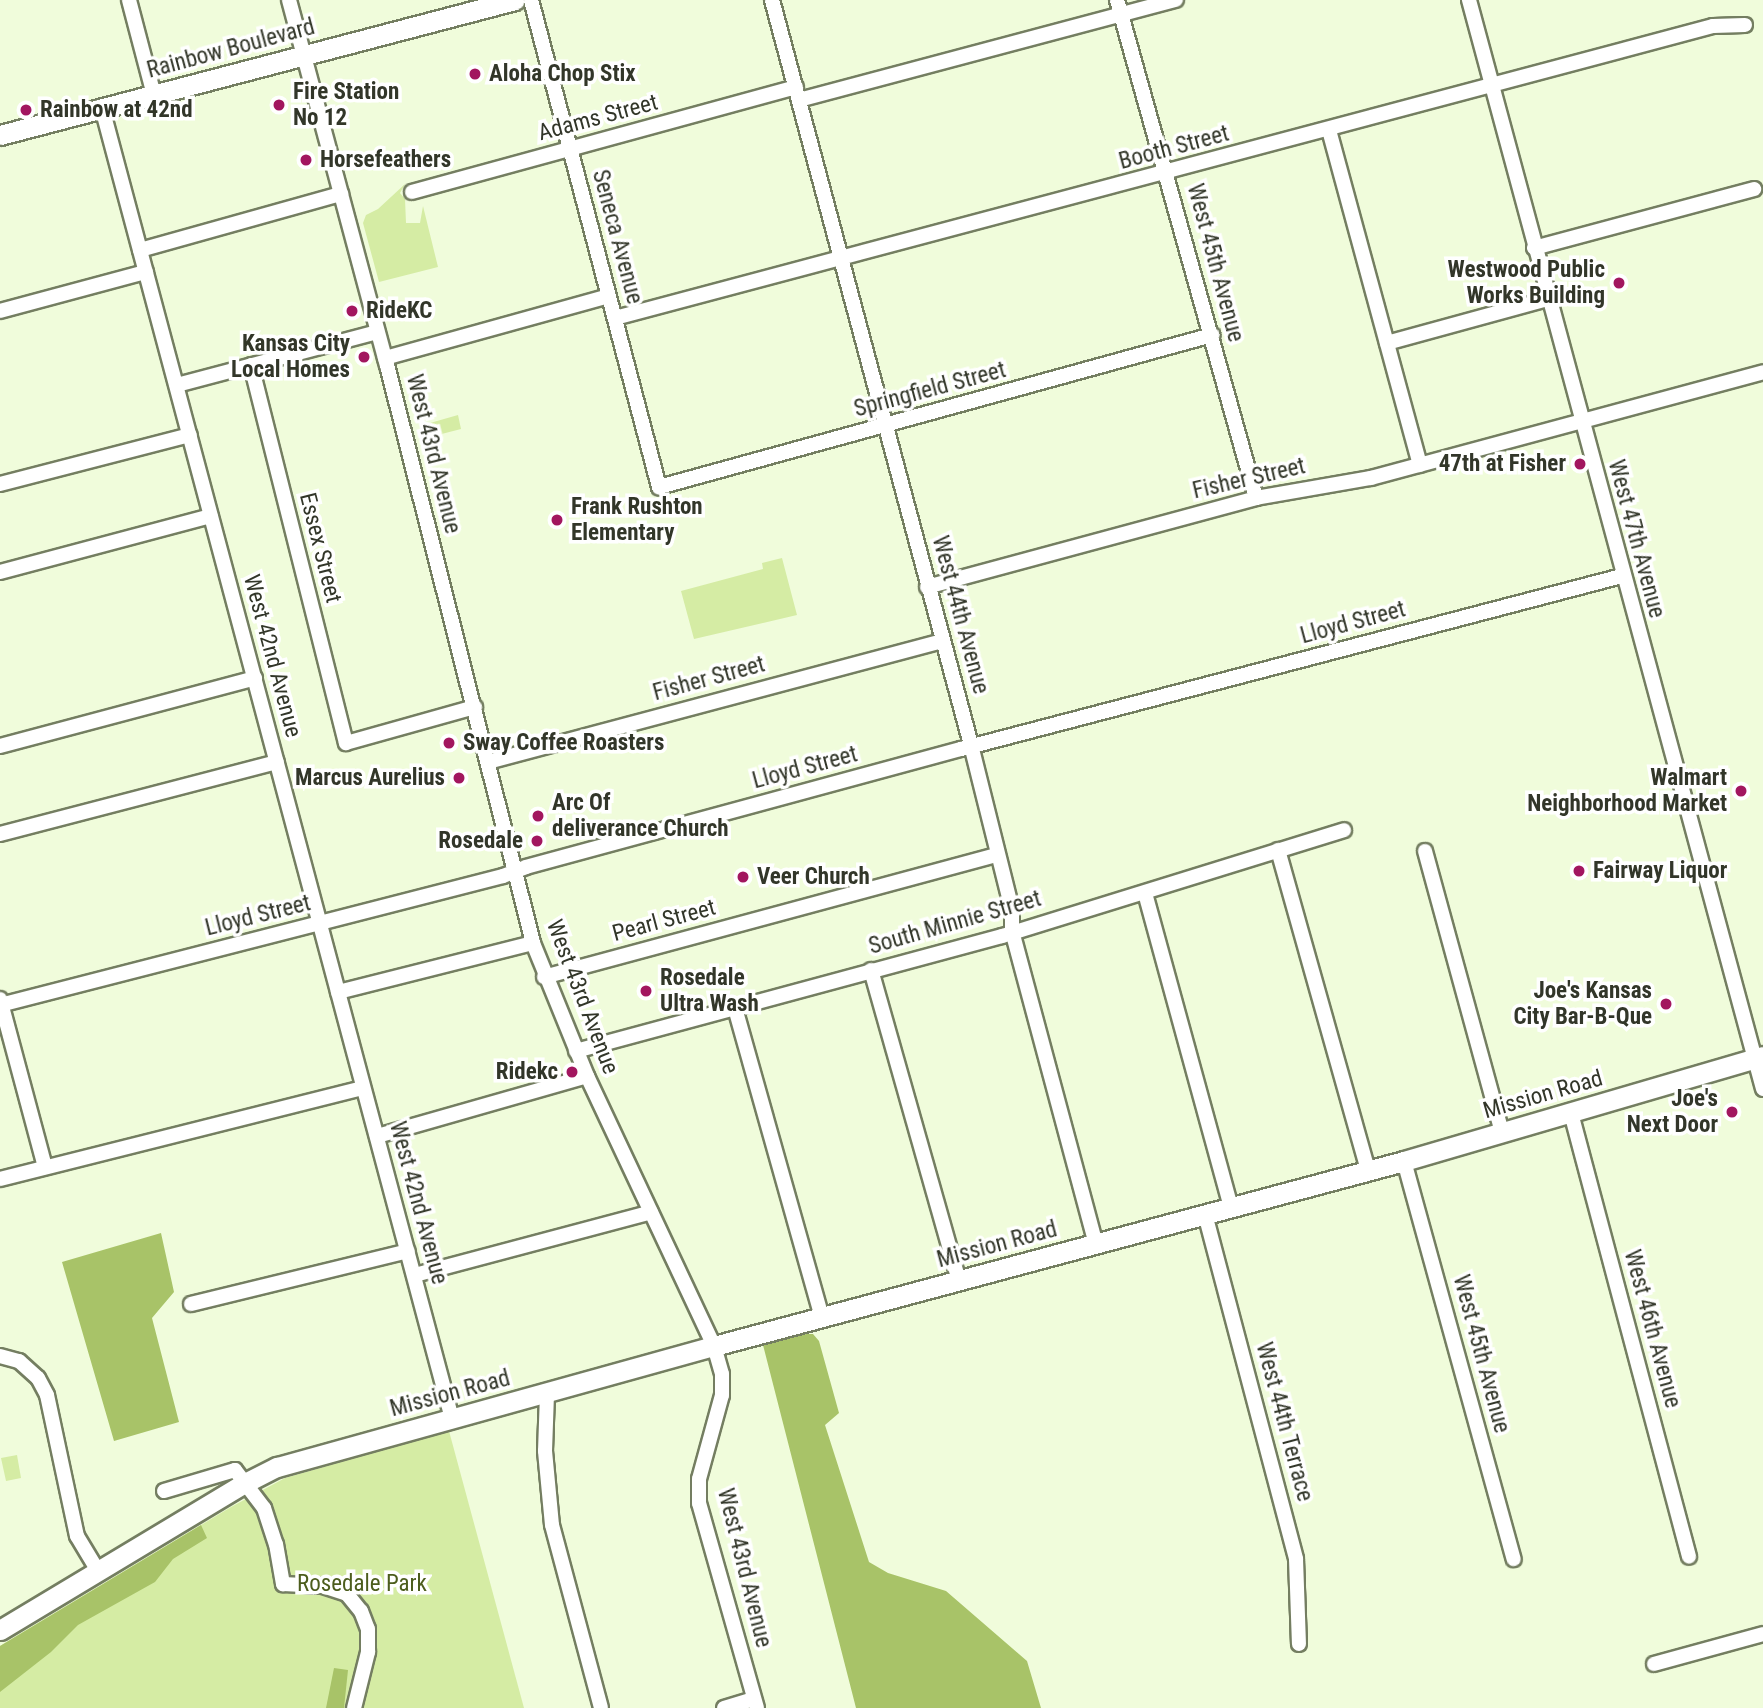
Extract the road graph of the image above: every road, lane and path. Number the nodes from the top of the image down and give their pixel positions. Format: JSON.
{"nodes":[{"id":1,"x":129,"y":0,"type":"edge"},
{"id":2,"x":289,"y":0,"type":"edge"},
{"id":3,"x":515,"y":0,"type":"edge"},
{"id":4,"x":531,"y":0,"type":"edge"},
{"id":5,"x":772,"y":0,"type":"edge"},
{"id":6,"x":1176,"y":0,"type":"edge"},
{"id":7,"x":1469,"y":0,"type":"edge"},
{"id":8,"x":1119,"y":7,"type":"edge"},
{"id":9,"x":1745,"y":25,"type":"dead end"},
{"id":10,"x":304,"y":55,"type":"junction"},
{"id":11,"x":1492,"y":86,"type":"junction"},
{"id":12,"x":797,"y":94,"type":"junction"},
{"id":13,"x":154,"y":95,"type":"junction"},
{"id":14,"x":102,"y":108,"type":"junction"},
{"id":15,"x":1329,"y":130,"type":"junction"},
{"id":16,"x":0,"y":135,"type":"edge"},
{"id":17,"x":570,"y":150,"type":"junction"},
{"id":18,"x":1167,"y":173,"type":"junction"},
{"id":19,"x":1755,"y":189,"type":"dead end"},
{"id":20,"x":412,"y":192,"type":"dead end"},
{"id":21,"x":341,"y":194,"type":"junction"},
{"id":22,"x":1534,"y":248,"type":"junction"},
{"id":23,"x":140,"y":250,"type":"junction"},
{"id":24,"x":841,"y":259,"type":"junction"},
{"id":25,"x":146,"y":272,"type":"junction"},
{"id":26,"x":609,"y":296,"type":"junction"},
{"id":27,"x":1548,"y":299,"type":"junction"},
{"id":28,"x":0,"y":311,"type":"edge"},
{"id":29,"x":615,"y":318,"type":"junction"},
{"id":30,"x":377,"y":332,"type":"junction"},
{"id":31,"x":1212,"y":335,"type":"junction"},
{"id":32,"x":1387,"y":343,"type":"junction"},
{"id":33,"x":385,"y":358,"type":"junction"},
{"id":34,"x":251,"y":365,"type":"junction"},
{"id":35,"x":1763,"y":372,"type":"edge"},
{"id":36,"x":177,"y":385,"type":"junction"},
{"id":37,"x":1582,"y":421,"type":"junction"},
{"id":38,"x":887,"y":425,"type":"junction"},
{"id":39,"x":190,"y":435,"type":"junction"},
{"id":40,"x":1420,"y":465,"type":"junction"},
{"id":41,"x":0,"y":484,"type":"edge"},
{"id":42,"x":659,"y":487,"type":"joint"},
{"id":43,"x":1256,"y":498,"type":"junction"},
{"id":44,"x":211,"y":516,"type":"junction"},
{"id":45,"x":0,"y":572,"type":"edge"},
{"id":46,"x":1622,"y":576,"type":"junction"},
{"id":47,"x":927,"y":587,"type":"junction"},
{"id":48,"x":942,"y":640,"type":"junction"},
{"id":49,"x":255,"y":678,"type":"junction"},
{"id":50,"x":475,"y":708,"type":"junction"},
{"id":51,"x":0,"y":746,"type":"edge"},
{"id":52,"x":972,"y":746,"type":"junction"},
{"id":53,"x":277,"y":762,"type":"junction"},
{"id":54,"x":488,"y":762,"type":"junction"},
{"id":55,"x":1344,"y":830,"type":"dead end"},
{"id":56,"x":0,"y":834,"type":"edge"},
{"id":57,"x":1278,"y":850,"type":"junction"},
{"id":58,"x":1425,"y":851,"type":"dead end"},
{"id":59,"x":997,"y":855,"type":"junction"},
{"id":60,"x":514,"y":873,"type":"junction"},
{"id":61,"x":1145,"y":893,"type":"junction"},
{"id":62,"x":320,"y":924,"type":"junction"},
{"id":63,"x":1013,"y":931,"type":"junction"},
{"id":64,"x":533,"y":943,"type":"junction"},
{"id":65,"x":872,"y":970,"type":"junction"},
{"id":66,"x":544,"y":977,"type":"junction"},
{"id":67,"x":338,"y":992,"type":"junction"},
{"id":68,"x":1,"y":1003,"type":"edge"},
{"id":69,"x":735,"y":1008,"type":"junction"},
{"id":70,"x":576,"y":1051,"type":"junction"},
{"id":71,"x":1759,"y":1057,"type":"edge"},
{"id":72,"x":587,"y":1076,"type":"junction"},
{"id":73,"x":363,"y":1088,"type":"junction"},
{"id":74,"x":1763,"y":1089,"type":"edge"},
{"id":75,"x":1571,"y":1113,"type":"junction"},
{"id":76,"x":1502,"y":1133,"type":"junction"},
{"id":77,"x":377,"y":1136,"type":"junction"},
{"id":78,"x":1404,"y":1161,"type":"junction"},
{"id":79,"x":45,"y":1167,"type":"junction"},
{"id":80,"x":1368,"y":1170,"type":"junction"},
{"id":81,"x":0,"y":1179,"type":"edge"},
{"id":82,"x":1231,"y":1207,"type":"junction"},
{"id":83,"x":651,"y":1212,"type":"junction"},
{"id":84,"x":1205,"y":1214,"type":"junction"},
{"id":85,"x":1096,"y":1244,"type":"junction"},
{"id":86,"x":408,"y":1251,"type":"junction"},
{"id":87,"x":415,"y":1275,"type":"junction"},
{"id":88,"x":959,"y":1280,"type":"junction"},
{"id":89,"x":191,"y":1304,"type":"dead end"},
{"id":90,"x":822,"y":1317,"type":"junction"},
{"id":91,"x":714,"y":1346,"type":"junction"},
{"id":92,"x":0,"y":1356,"type":"edge"},
{"id":93,"x":547,"y":1394,"type":"junction"},
{"id":94,"x":452,"y":1419,"type":"junction"},
{"id":95,"x":245,"y":1483,"type":"junction"},
{"id":96,"x":163,"y":1491,"type":"dead end"},
{"id":97,"x":1689,"y":1557,"type":"dead end"},
{"id":98,"x":1514,"y":1559,"type":"dead end"},
{"id":99,"x":97,"y":1571,"type":"junction"},
{"id":100,"x":0,"y":1630,"type":"edge"},
{"id":101,"x":1763,"y":1634,"type":"edge"},
{"id":102,"x":1299,"y":1644,"type":"dead end"},
{"id":103,"x":1654,"y":1664,"type":"dead end"},
{"id":104,"x":755,"y":1704,"type":"edge"},
{"id":105,"x":354,"y":1708,"type":"edge"},
{"id":106,"x":601,"y":1708,"type":"edge"},
{"id":107,"x":724,"y":1708,"type":"edge"}],
"edges":[{"from":1,"to":13,"type":"street"},
{"from":2,"to":10,"type":"street","name":"West 43rd Avenue"},
{"from":3,"to":10,"type":"main road","name":"Rainbow Boulevard"},
{"from":4,"to":17,"type":"street","name":"Seneca Avenue"},
{"from":5,"to":12,"type":"street","name":"West 44th Avenue"},
{"from":6,"to":8,"type":"street","name":"Adams Street"},
{"from":7,"to":11,"type":"street","name":"West 47th Avenue"},
{"from":8,"to":12,"type":"street","name":"Adams Street"},
{"from":8,"to":18,"type":"street","name":"West 45th Avenue"},
{"from":9,"to":11,"type":"street","name":"Booth Street"},
{"from":10,"to":13,"type":"main road","name":"Rainbow Boulevard"},
{"from":10,"to":21,"type":"street","name":"West 43rd Avenue"},
{"from":11,"to":15,"type":"street","name":"Booth Street"},
{"from":11,"to":22,"type":"street","name":"West 47th Avenue"},
{"from":12,"to":17,"type":"street","name":"Adams Street"},
{"from":12,"to":24,"type":"street","name":"West 44th Avenue"},
{"from":13,"to":14,"type":"main road","name":"Rainbow Boulevard"},
{"from":14,"to":16,"type":"main road","name":"Rainbow Boulevard"},
{"from":14,"to":23,"type":"street","name":"West 42nd Avenue"},
{"from":15,"to":18,"type":"street","name":"Booth Street"},
{"from":15,"to":32,"type":"street"},
{"from":17,"to":20,"type":"street","name":"Adams Street"},
{"from":17,"to":26,"type":"street","name":"Seneca Avenue"},
{"from":18,"to":24,"type":"street","name":"Booth Street"},
{"from":18,"to":31,"type":"street","name":"West 45th Avenue"},
{"from":19,"to":22,"type":"street"},
{"from":21,"to":23,"type":"street"},
{"from":21,"to":30,"type":"street","name":"West 43rd Avenue"},
{"from":22,"to":27,"type":"street","name":"West 47th Avenue"},
{"from":23,"to":25,"type":"street","name":"West 42nd Avenue"},
{"from":24,"to":29,"type":"street","name":"Booth Street"},
{"from":24,"to":38,"type":"street","name":"West 44th Avenue"},
{"from":25,"to":28,"type":"street"},
{"from":25,"to":36,"type":"street","name":"West 42nd Avenue"},
{"from":26,"to":29,"type":"street","name":"Seneca Avenue"},
{"from":26,"to":33,"type":"street"},
{"from":27,"to":32,"type":"street"},
{"from":27,"to":37,"type":"street","name":"West 47th Avenue"},
{"from":29,"to":42,"type":"street","name":"Seneca Avenue"},
{"from":30,"to":33,"type":"street","name":"West 43rd Avenue"},
{"from":30,"to":34,"type":"street"},
{"from":31,"to":38,"type":"street","name":"Springfield Street"},
{"from":31,"to":43,"type":"street","name":"West 45th Avenue"},
{"from":32,"to":40,"type":"street"},
{"from":33,"to":50,"type":"street","name":"West 43rd Avenue"},
{"from":34,"to":36,"type":"street"},
{"from":34,"to":50,"type":"street","name":"Essex Street"},
{"from":35,"to":37,"type":"street","name":"Fisher Street"},
{"from":36,"to":39,"type":"street","name":"West 42nd Avenue"},
{"from":37,"to":40,"type":"street","name":"Fisher Street"},
{"from":37,"to":46,"type":"street","name":"West 47th Avenue"},
{"from":38,"to":42,"type":"street","name":"Springfield Street"},
{"from":38,"to":47,"type":"street","name":"West 44th Avenue"},
{"from":39,"to":41,"type":"street"},
{"from":39,"to":44,"type":"street","name":"West 42nd Avenue"},
{"from":40,"to":43,"type":"street","name":"Fisher Street"},
{"from":43,"to":47,"type":"street","name":"Fisher Street"},
{"from":44,"to":45,"type":"street"},
{"from":44,"to":49,"type":"street","name":"West 42nd Avenue"},
{"from":46,"to":52,"type":"street","name":"Lloyd Street"},
{"from":46,"to":71,"type":"street","name":"West 47th Avenue"},
{"from":47,"to":48,"type":"street","name":"West 44th Avenue"},
{"from":48,"to":52,"type":"street","name":"West 44th Avenue"},
{"from":48,"to":54,"type":"street","name":"Fisher Street"},
{"from":49,"to":51,"type":"street"},
{"from":49,"to":53,"type":"street","name":"West 42nd Avenue"},
{"from":50,"to":54,"type":"street","name":"West 43rd Avenue"},
{"from":52,"to":59,"type":"street","name":"West 44th Avenue"},
{"from":52,"to":60,"type":"street","name":"Lloyd Street"},
{"from":53,"to":56,"type":"street"},
{"from":53,"to":62,"type":"street","name":"West 42nd Avenue"},
{"from":54,"to":60,"type":"street","name":"West 43rd Avenue"},
{"from":55,"to":57,"type":"street","name":"South Minnie Street"},
{"from":57,"to":61,"type":"street","name":"South Minnie Street"},
{"from":57,"to":80,"type":"street"},
{"from":58,"to":76,"type":"street"},
{"from":59,"to":63,"type":"street","name":"West 44th Avenue"},
{"from":59,"to":66,"type":"street","name":"Pearl Street"},
{"from":60,"to":62,"type":"street","name":"Lloyd Street"},
{"from":60,"to":64,"type":"street","name":"West 43rd Avenue"},
{"from":61,"to":63,"type":"street","name":"South Minnie Street"},
{"from":61,"to":82,"type":"street"},
{"from":62,"to":67,"type":"street","name":"West 42nd Avenue"},
{"from":62,"to":68,"type":"street","name":"Lloyd Street"},
{"from":63,"to":65,"type":"street","name":"South Minnie Street"},
{"from":63,"to":85,"type":"street","name":"West 44th Avenue"},
{"from":64,"to":66,"type":"street","name":"West 43rd Avenue"},
{"from":64,"to":67,"type":"street"},
{"from":65,"to":69,"type":"street","name":"South Minnie Street"},
{"from":65,"to":88,"type":"street"},
{"from":66,"to":70,"type":"street","name":"West 43rd Avenue"},
{"from":67,"to":73,"type":"street","name":"West 42nd Avenue"},
{"from":68,"to":79,"type":"street"},
{"from":69,"to":70,"type":"street","name":"South Minnie Street"},
{"from":69,"to":90,"type":"street"},
{"from":70,"to":72,"type":"street","name":"West 43rd Avenue"},
{"from":71,"to":74,"type":"street","name":"West 47th Avenue"},
{"from":71,"to":75,"type":"main road","name":"Mission Road"},
{"from":72,"to":77,"type":"street"},
{"from":72,"to":83,"type":"street","name":"West 43rd Avenue"},
{"from":73,"to":77,"type":"street","name":"West 42nd Avenue"},
{"from":73,"to":79,"type":"street"},
{"from":75,"to":76,"type":"main road","name":"Mission Road"},
{"from":75,"to":97,"type":"street","name":"West 46th Avenue"},
{"from":76,"to":78,"type":"main road","name":"Mission Road"},
{"from":77,"to":86,"type":"street","name":"West 42nd Avenue"},
{"from":78,"to":80,"type":"main road","name":"Mission Road"},
{"from":78,"to":98,"type":"street","name":"West 45th Avenue"},
{"from":79,"to":81,"type":"street"},
{"from":80,"to":82,"type":"main road","name":"Mission Road"},
{"from":82,"to":84,"type":"main road","name":"Mission Road"},
{"from":83,"to":87,"type":"street"},
{"from":83,"to":91,"type":"street","name":"West 43rd Avenue"},
{"from":84,"to":85,"type":"main road","name":"Mission Road"},
{"from":84,"to":102,"type":"street","name":"West 44th Terrace"},
{"from":85,"to":88,"type":"main road","name":"Mission Road"},
{"from":86,"to":87,"type":"street","name":"West 42nd Avenue"},
{"from":86,"to":89,"type":"street"},
{"from":87,"to":94,"type":"street","name":"West 42nd Avenue"},
{"from":88,"to":90,"type":"main road","name":"Mission Road"},
{"from":90,"to":91,"type":"main road","name":"Mission Road"},
{"from":91,"to":93,"type":"main road","name":"Mission Road"},
{"from":91,"to":104,"type":"street","name":"West 43rd Avenue"},
{"from":92,"to":99,"type":"street"},
{"from":93,"to":94,"type":"main road","name":"Mission Road"},
{"from":93,"to":106,"type":"street"},
{"from":94,"to":95,"type":"main road","name":"Mission Road"},
{"from":95,"to":96,"type":"street"},
{"from":95,"to":99,"type":"main road","name":"Mission Road"},
{"from":95,"to":105,"type":"street"},
{"from":99,"to":100,"type":"main road","name":"Mission Road"},
{"from":101,"to":103,"type":"street"},
{"from":104,"to":107,"type":"street"}]}
